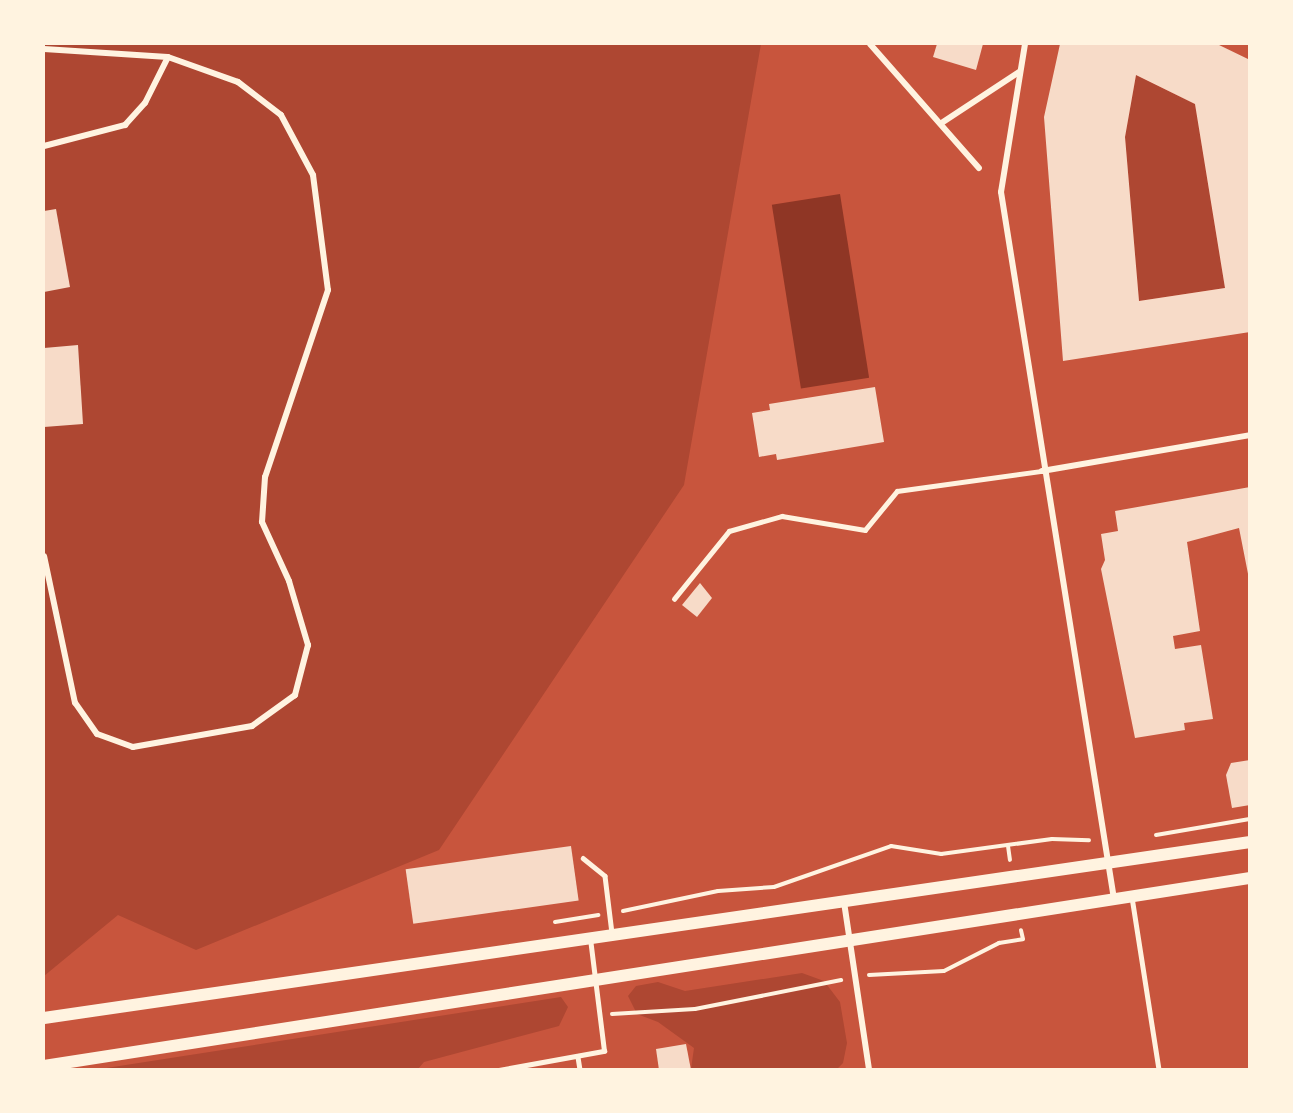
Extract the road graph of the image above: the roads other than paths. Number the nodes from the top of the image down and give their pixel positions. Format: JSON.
{"nodes":[{"id":1,"x":870,"y":44,"type":"edge"},
{"id":2,"x":1025,"y":44,"type":"edge"},
{"id":3,"x":44,"y":49,"type":"edge"},
{"id":4,"x":168,"y":57,"type":"junction"},
{"id":5,"x":1019,"y":72,"type":"junction"},
{"id":6,"x":943,"y":122,"type":"junction"},
{"id":7,"x":44,"y":146,"type":"edge"},
{"id":8,"x":980,"y":168,"type":"dead end"},
{"id":9,"x":1250,"y":435,"type":"edge"},
{"id":10,"x":1042,"y":471,"type":"junction"},
{"id":11,"x":44,"y":556,"type":"edge"},
{"id":12,"x":674,"y":599,"type":"dead end"},
{"id":13,"x":1250,"y":842,"type":"edge"},
{"id":14,"x":583,"y":858,"type":"dead end"},
{"id":15,"x":1110,"y":866,"type":"junction"},
{"id":16,"x":1250,"y":878,"type":"edge"},
{"id":17,"x":1132,"y":897,"type":"junction"},
{"id":18,"x":1114,"y":899,"type":"junction"},
{"id":19,"x":844,"y":902,"type":"junction"},
{"id":20,"x":612,"y":936,"type":"junction"},
{"id":21,"x":848,"y":937,"type":"junction"},
{"id":22,"x":590,"y":939,"type":"junction"},
{"id":23,"x":595,"y":978,"type":"junction"},
{"id":24,"x":44,"y":1018,"type":"edge"},
{"id":25,"x":578,"y":1057,"type":"junction"},
{"id":26,"x":44,"y":1066,"type":"edge"},
{"id":27,"x":499,"y":1070,"type":"edge"},
{"id":28,"x":579,"y":1070,"type":"edge"},
{"id":29,"x":869,"y":1070,"type":"edge"},
{"id":30,"x":1159,"y":1070,"type":"edge"}],
"edges":[{"from":1,"to":6,"type":"street"},
{"from":2,"to":5,"type":"street"},
{"from":3,"to":4,"type":"street"},
{"from":4,"to":7,"type":"street"},
{"from":4,"to":11,"type":"street"},
{"from":5,"to":6,"type":"street"},
{"from":5,"to":10,"type":"street"},
{"from":6,"to":8,"type":"street"},
{"from":9,"to":10,"type":"street"},
{"from":10,"to":12,"type":"lane"},
{"from":10,"to":15,"type":"street"},
{"from":13,"to":15,"type":"main road"},
{"from":14,"to":20,"type":"lane"},
{"from":15,"to":18,"type":"street"},
{"from":15,"to":19,"type":"main road"},
{"from":16,"to":17,"type":"main road"},
{"from":17,"to":18,"type":"main road"},
{"from":17,"to":30,"type":"lane"},
{"from":18,"to":21,"type":"main road"},
{"from":19,"to":20,"type":"main road"},
{"from":19,"to":21,"type":"street"},
{"from":20,"to":22,"type":"main road"},
{"from":21,"to":23,"type":"main road"},
{"from":21,"to":29,"type":"street"},
{"from":22,"to":23,"type":"lane"},
{"from":22,"to":24,"type":"main road"},
{"from":23,"to":25,"type":"lane"},
{"from":23,"to":26,"type":"main road"},
{"from":25,"to":27,"type":"lane"},
{"from":25,"to":28,"type":"lane"}]}
